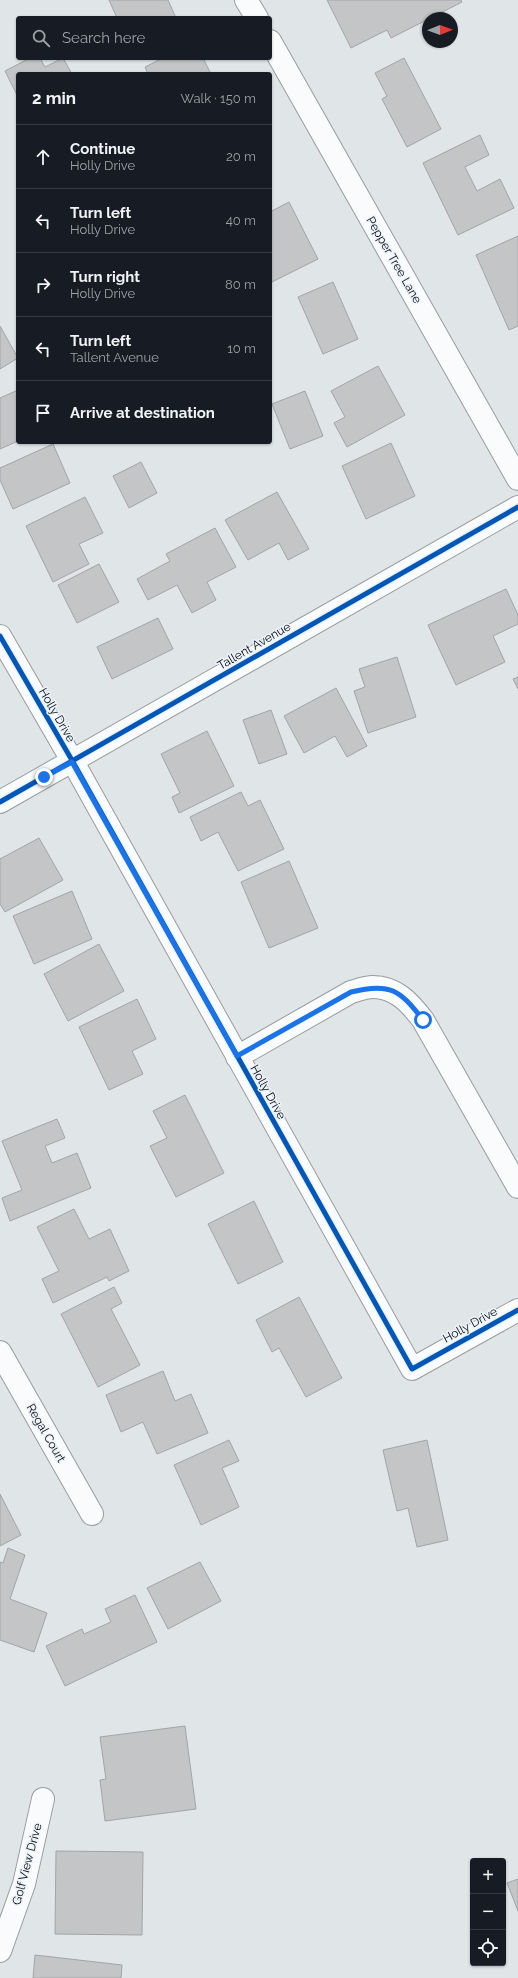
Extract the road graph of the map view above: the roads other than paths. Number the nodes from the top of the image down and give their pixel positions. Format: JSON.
{"nodes":[{"id":1,"x":246,"y":0,"type":"edge"},
{"id":2,"x":256,"y":16,"type":"edge"},
{"id":3,"x":272,"y":45,"type":"edge"},
{"id":4,"x":518,"y":479,"type":"edge"},
{"id":5,"x":518,"y":507,"type":"edge"},
{"id":6,"x":0,"y":636,"type":"edge"},
{"id":7,"x":72,"y":762,"type":"junction"},
{"id":8,"x":0,"y":802,"type":"edge"},
{"id":9,"x":237,"y":1056,"type":"junction"},
{"id":10,"x":518,"y":1187,"type":"edge"},
{"id":11,"x":518,"y":1310,"type":"edge"},
{"id":12,"x":0,"y":1352,"type":"edge"},
{"id":13,"x":92,"y":1514,"type":"dead end"},
{"id":14,"x":43,"y":1799,"type":"dead end"},
{"id":15,"x":0,"y":1951,"type":"edge"}],
"edges":[{"from":1,"to":2,"type":"street"},
{"from":3,"to":4,"type":"street","name":"Pepper Tree Lane"},
{"from":5,"to":7,"type":"street","name":"Tallent Avenue"},
{"from":6,"to":7,"type":"street","name":"Holly Drive"},
{"from":7,"to":8,"type":"street","name":"Tallent Avenue"},
{"from":7,"to":9,"type":"street","name":"Holly Drive"},
{"from":9,"to":10,"type":"street","name":"Holly Drive"},
{"from":9,"to":11,"type":"street","name":"Holly Drive"},
{"from":12,"to":13,"type":"street","name":"Regal Court"},
{"from":14,"to":15,"type":"street","name":"Golf View Drive"}]}
